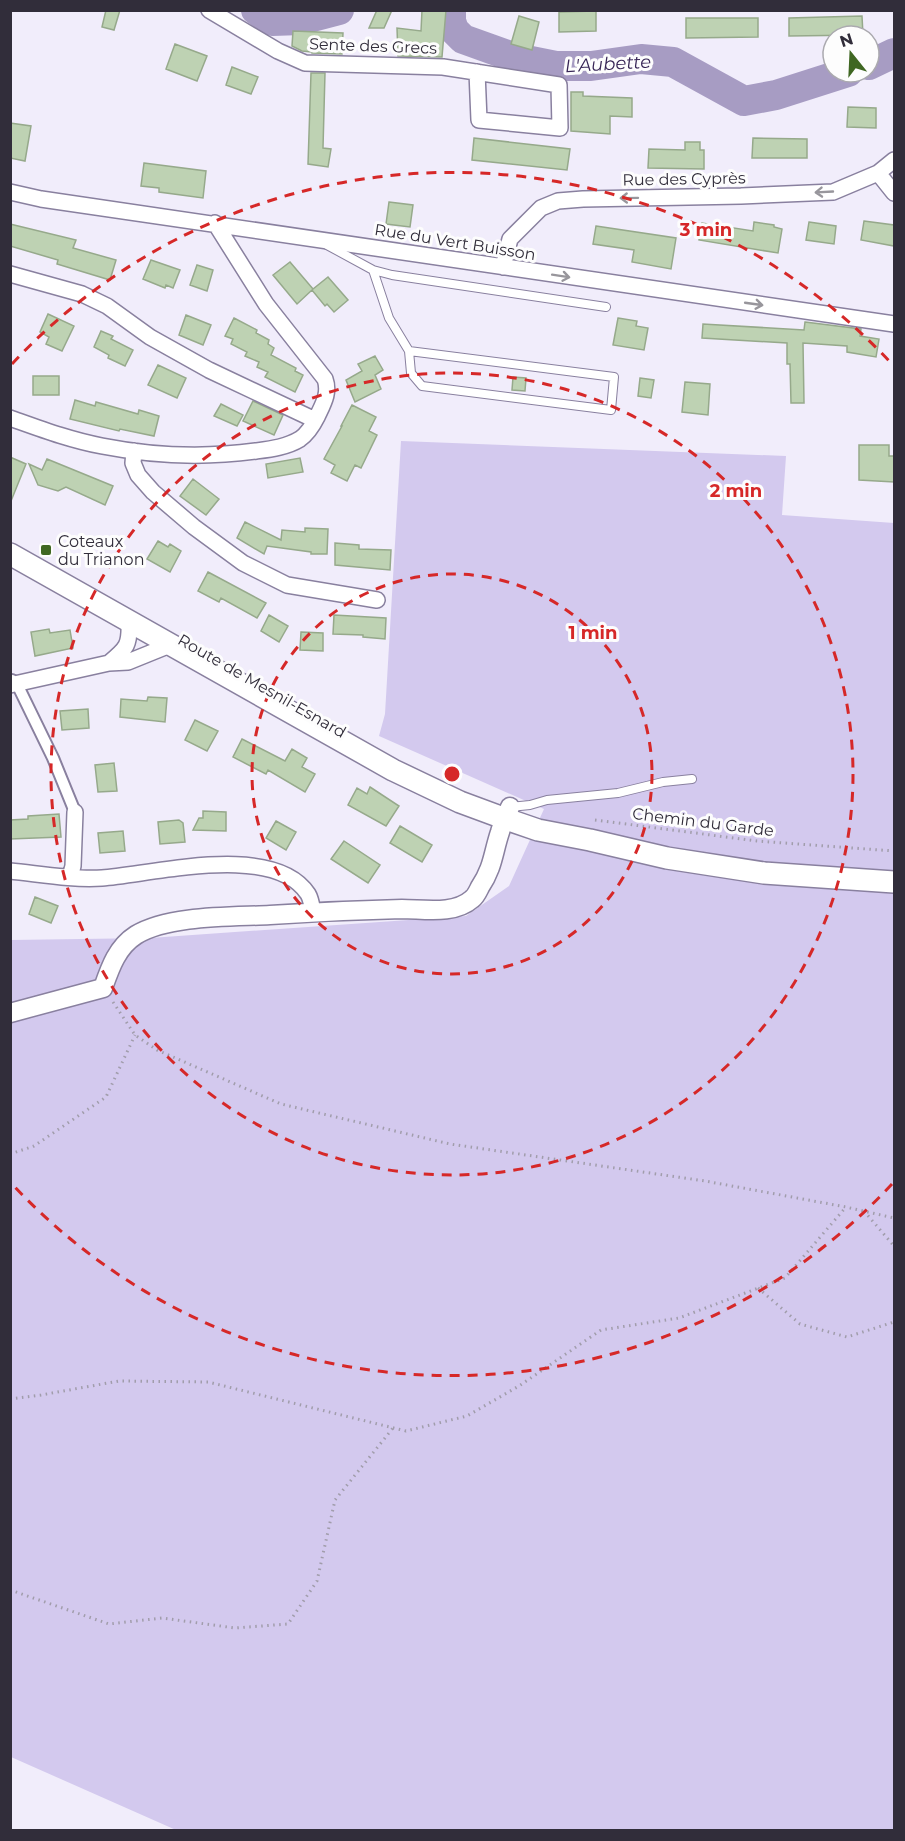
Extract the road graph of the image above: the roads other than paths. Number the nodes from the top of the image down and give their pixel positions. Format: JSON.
{"nodes":[{"id":1,"x":209,"y":10,"type":"edge"},
{"id":2,"x":477,"y":72,"type":"junction"},
{"id":3,"x":894,"y":160,"type":"edge"},
{"id":4,"x":878,"y":173,"type":"junction"},
{"id":5,"x":10,"y":192,"type":"edge"},
{"id":6,"x":894,"y":193,"type":"edge"},
{"id":7,"x":215,"y":223,"type":"junction"},
{"id":8,"x":313,"y":238,"type":"junction"},
{"id":9,"x":503,"y":267,"type":"junction"},
{"id":10,"x":374,"y":270,"type":"junction"},
{"id":11,"x":10,"y":274,"type":"edge"},
{"id":12,"x":606,"y":307,"type":"dead end"},
{"id":13,"x":894,"y":324,"type":"edge"},
{"id":14,"x":409,"y":351,"type":"junction"},
{"id":15,"x":10,"y":418,"type":"edge"},
{"id":16,"x":315,"y":420,"type":"junction"},
{"id":17,"x":134,"y":451,"type":"junction"},
{"id":18,"x":10,"y":542,"type":"edge"},
{"id":19,"x":10,"y":554,"type":"edge"},
{"id":20,"x":377,"y":600,"type":"dead end"},
{"id":21,"x":129,"y":621,"type":"junction"},
{"id":22,"x":170,"y":645,"type":"junction"},
{"id":23,"x":109,"y":663,"type":"junction"},
{"id":24,"x":13,"y":683,"type":"edge"},
{"id":25,"x":692,"y":779,"type":"dead end"},
{"id":26,"x":75,"y":812,"type":"joint"},
{"id":27,"x":508,"y":813,"type":"junction"},
{"id":28,"x":10,"y":871,"type":"edge"},
{"id":29,"x":70,"y":877,"type":"junction"},
{"id":30,"x":894,"y":882,"type":"edge"},
{"id":31,"x":313,"y":912,"type":"junction"},
{"id":32,"x":10,"y":1012,"type":"edge"}],
"edges":[{"from":1,"to":2,"type":"street","name":"Sente des Grecs"},
{"from":2,"to":2,"type":"street","name":"Sente des Grecs"},
{"from":3,"to":4,"type":"street","name":"Rue des Cyprès"},
{"from":4,"to":6,"type":"street"},
{"from":4,"to":9,"type":"street","name":"Rue des Cyprès","one_way":true},
{"from":5,"to":7,"type":"street","name":"Rue du Vert Buisson"},
{"from":7,"to":8,"type":"street","name":"Rue du Vert Buisson"},
{"from":7,"to":16,"type":"street"},
{"from":8,"to":9,"type":"street","name":"Rue du Vert Buisson"},
{"from":8,"to":10,"type":"lane"},
{"from":9,"to":13,"type":"street","name":"Rue du Vert Buisson","one_way":true},
{"from":10,"to":12,"type":"lane"},
{"from":10,"to":14,"type":"lane"},
{"from":11,"to":16,"type":"street"},
{"from":14,"to":14,"type":"lane"},
{"from":15,"to":17,"type":"street"},
{"from":16,"to":17,"type":"street"},
{"from":17,"to":20,"type":"street"},
{"from":18,"to":27,"type":"main road","name":"Route de Mesnil-Esnard"},
{"from":19,"to":21,"type":"main road","name":"Route de Mesnil-Esnard"},
{"from":21,"to":22,"type":"main road","name":"Route de Mesnil-Esnard"},
{"from":21,"to":23,"type":"street"},
{"from":22,"to":23,"type":"street"},
{"from":22,"to":27,"type":"main road","name":"Route de Mesnil-Esnard"},
{"from":23,"to":24,"type":"street"},
{"from":24,"to":26,"type":"street"},
{"from":25,"to":27,"type":"lane"},
{"from":26,"to":29,"type":"street"},
{"from":27,"to":30,"type":"main road"},
{"from":27,"to":31,"type":"street"},
{"from":28,"to":29,"type":"street"},
{"from":29,"to":31,"type":"street"},
{"from":31,"to":32,"type":"street"}]}
